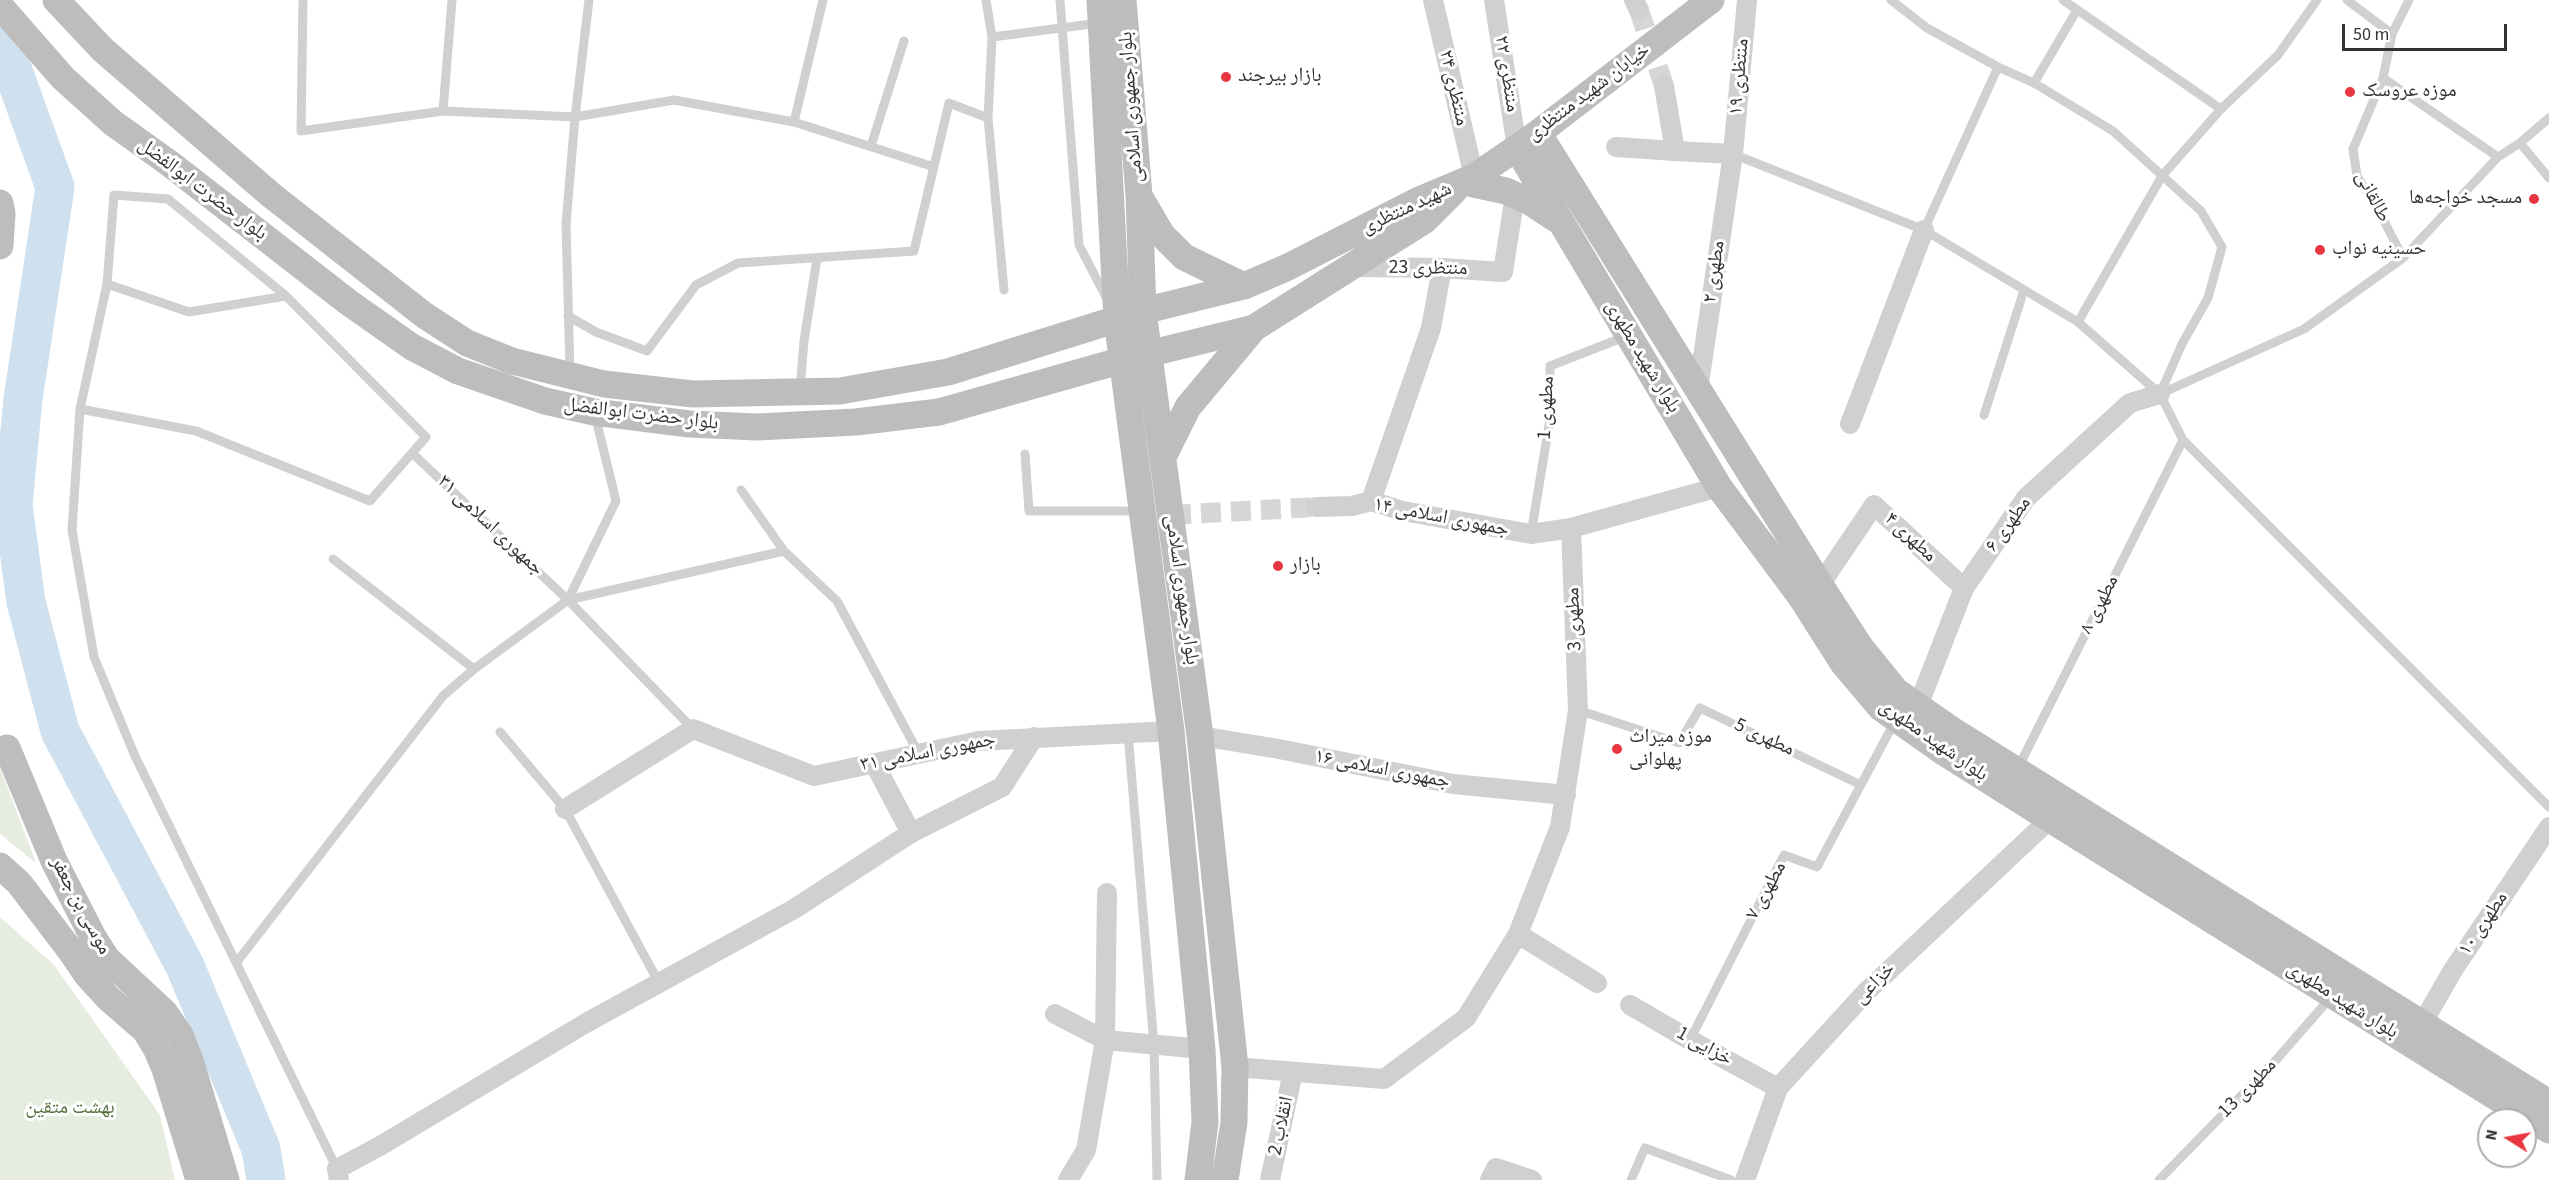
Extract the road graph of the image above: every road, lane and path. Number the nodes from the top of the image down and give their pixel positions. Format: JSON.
{"nodes":[{"id":1,"x":303,"y":0,"type":"edge"},
{"id":2,"x":452,"y":0,"type":"edge"},
{"id":3,"x":589,"y":0,"type":"edge"},
{"id":4,"x":823,"y":0,"type":"edge"},
{"id":5,"x":986,"y":0,"type":"edge"},
{"id":6,"x":1060,"y":0,"type":"edge"},
{"id":7,"x":1123,"y":0,"type":"edge"},
{"id":8,"x":1433,"y":0,"type":"edge"},
{"id":9,"x":1494,"y":0,"type":"edge"},
{"id":10,"x":1711,"y":0,"type":"edge"},
{"id":11,"x":1747,"y":0,"type":"edge"},
{"id":12,"x":1891,"y":0,"type":"edge"},
{"id":13,"x":2063,"y":0,"type":"edge"},
{"id":14,"x":2318,"y":0,"type":"edge"},
{"id":15,"x":2346,"y":0,"type":"edge"},
{"id":16,"x":2409,"y":0,"type":"edge"},
{"id":17,"x":57,"y":1,"type":"edge"},
{"id":18,"x":0,"y":6,"type":"edge"},
{"id":19,"x":2077,"y":10,"type":"junction"},
{"id":20,"x":1101,"y":11,"type":"edge"},
{"id":21,"x":1063,"y":28,"type":"junction"},
{"id":22,"x":2392,"y":34,"type":"junction"},
{"id":23,"x":992,"y":37,"type":"junction"},
{"id":24,"x":904,"y":41,"type":"dead end"},
{"id":25,"x":1998,"y":67,"type":"junction"},
{"id":26,"x":2383,"y":78,"type":"junction"},
{"id":27,"x":2034,"y":83,"type":"junction"},
{"id":28,"x":1664,"y":86,"type":"tunnel mouth"},
{"id":29,"x":2221,"y":109,"type":"junction"},
{"id":30,"x":443,"y":111,"type":"junction"},
{"id":31,"x":575,"y":117,"type":"junction"},
{"id":32,"x":988,"y":118,"type":"junction"},
{"id":33,"x":2549,"y":118,"type":"edge"},
{"id":34,"x":794,"y":122,"type":"junction"},
{"id":35,"x":1528,"y":141,"type":"junction"},
{"id":36,"x":2520,"y":143,"type":"junction"},
{"id":37,"x":871,"y":146,"type":"junction"},
{"id":38,"x":1616,"y":147,"type":"dead end"},
{"id":39,"x":1675,"y":151,"type":"junction"},
{"id":40,"x":1733,"y":154,"type":"junction"},
{"id":41,"x":2498,"y":157,"type":"junction"},
{"id":42,"x":934,"y":166,"type":"junction"},
{"id":43,"x":2162,"y":176,"type":"junction"},
{"id":44,"x":2549,"y":178,"type":"edge"},
{"id":45,"x":1469,"y":179,"type":"junction"},
{"id":46,"x":1138,"y":195,"type":"junction"},
{"id":47,"x":1515,"y":195,"type":"junction"},
{"id":48,"x":1,"y":210,"type":"edge"},
{"id":49,"x":1563,"y":223,"type":"junction"},
{"id":50,"x":1924,"y":231,"type":"junction"},
{"id":51,"x":0,"y":246,"type":"edge"},
{"id":52,"x":817,"y":258,"type":"junction"},
{"id":53,"x":2403,"y":258,"type":"junction"},
{"id":54,"x":1353,"y":267,"type":"junction"},
{"id":55,"x":1442,"y":268,"type":"junction"},
{"id":56,"x":107,"y":284,"type":"junction"},
{"id":57,"x":1244,"y":286,"type":"junction"},
{"id":58,"x":1004,"y":290,"type":"dead end"},
{"id":59,"x":2024,"y":290,"type":"junction"},
{"id":60,"x":286,"y":296,"type":"junction"},
{"id":61,"x":1143,"y":311,"type":"junction"},
{"id":62,"x":567,"y":316,"type":"junction"},
{"id":63,"x":1118,"y":318,"type":"junction"},
{"id":64,"x":2078,"y":322,"type":"junction"},
{"id":65,"x":1254,"y":328,"type":"junction"},
{"id":66,"x":1629,"y":335,"type":"junction"},
{"id":67,"x":1135,"y":357,"type":"junction"},
{"id":68,"x":570,"y":375,"type":"junction"},
{"id":69,"x":1698,"y":390,"type":"junction"},
{"id":70,"x":800,"y":393,"type":"junction"},
{"id":71,"x":2160,"y":394,"type":"junction"},
{"id":72,"x":80,"y":409,"type":"junction"},
{"id":73,"x":594,"y":412,"type":"junction"},
{"id":74,"x":1984,"y":415,"type":"dead end"},
{"id":75,"x":1850,"y":424,"type":"dead end"},
{"id":76,"x":2182,"y":441,"type":"junction"},
{"id":77,"x":412,"y":453,"type":"junction"},
{"id":78,"x":1025,"y":454,"type":"dead end"},
{"id":79,"x":1164,"y":455,"type":"junction"},
{"id":80,"x":1719,"y":487,"type":"junction"},
{"id":81,"x":741,"y":490,"type":"dead end"},
{"id":82,"x":1371,"y":501,"type":"junction"},
{"id":83,"x":1316,"y":507,"type":"tunnel mouth"},
{"id":84,"x":1141,"y":511,"type":"junction"},
{"id":85,"x":1571,"y":528,"type":"junction"},
{"id":86,"x":1531,"y":534,"type":"junction"},
{"id":87,"x":784,"y":552,"type":"junction"},
{"id":88,"x":333,"y":559,"type":"dead end"},
{"id":89,"x":1820,"y":585,"type":"junction"},
{"id":90,"x":1964,"y":588,"type":"junction"},
{"id":91,"x":568,"y":600,"type":"junction"},
{"id":92,"x":474,"y":669,"type":"junction"},
{"id":93,"x":1578,"y":710,"type":"junction"},
{"id":94,"x":1907,"y":712,"type":"junction"},
{"id":95,"x":693,"y":729,"type":"junction"},
{"id":96,"x":1171,"y":731,"type":"junction"},
{"id":97,"x":500,"y":732,"type":"dead end"},
{"id":98,"x":1128,"y":733,"type":"junction"},
{"id":99,"x":1200,"y":736,"type":"junction"},
{"id":100,"x":1034,"y":737,"type":"junction"},
{"id":101,"x":2,"y":743,"type":"edge"},
{"id":102,"x":919,"y":754,"type":"junction"},
{"id":103,"x":874,"y":763,"type":"junction"},
{"id":104,"x":2017,"y":770,"type":"junction"},
{"id":105,"x":1861,"y":785,"type":"junction"},
{"id":106,"x":1566,"y":795,"type":"junction"},
{"id":107,"x":2549,"y":807,"type":"edge"},
{"id":108,"x":565,"y":809,"type":"junction"},
{"id":109,"x":2049,"y":819,"type":"junction"},
{"id":110,"x":2549,"y":827,"type":"edge"},
{"id":111,"x":911,"y":833,"type":"junction"},
{"id":112,"x":0,"y":866,"type":"edge"},
{"id":113,"x":1107,"y":892,"type":"dead end"},
{"id":114,"x":1518,"y":933,"type":"junction"},
{"id":115,"x":236,"y":963,"type":"junction"},
{"id":116,"x":659,"y":983,"type":"junction"},
{"id":117,"x":1596,"y":983,"type":"dead end"},
{"id":118,"x":2332,"y":995,"type":"junction"},
{"id":119,"x":1630,"y":1005,"type":"dead end"},
{"id":120,"x":1055,"y":1014,"type":"dead end"},
{"id":121,"x":2422,"y":1024,"type":"junction"},
{"id":122,"x":1105,"y":1040,"type":"junction"},
{"id":123,"x":1690,"y":1040,"type":"junction"},
{"id":124,"x":1154,"y":1045,"type":"junction"},
{"id":125,"x":1202,"y":1049,"type":"junction"},
{"id":126,"x":1235,"y":1067,"type":"junction"},
{"id":127,"x":1293,"y":1072,"type":"junction"},
{"id":128,"x":1778,"y":1088,"type":"junction"},
{"id":129,"x":2549,"y":1103,"type":"edge"},
{"id":130,"x":2549,"y":1130,"type":"edge"},
{"id":131,"x":338,"y":1174,"type":"edge"},
{"id":132,"x":199,"y":1180,"type":"edge"},
{"id":133,"x":226,"y":1180,"type":"edge"},
{"id":134,"x":1068,"y":1180,"type":"edge"},
{"id":135,"x":1157,"y":1180,"type":"edge"},
{"id":136,"x":1198,"y":1180,"type":"edge"},
{"id":137,"x":1225,"y":1180,"type":"edge"},
{"id":138,"x":1270,"y":1180,"type":"edge"},
{"id":139,"x":1490,"y":1180,"type":"edge"},
{"id":140,"x":1532,"y":1180,"type":"edge"},
{"id":141,"x":1631,"y":1180,"type":"edge"},
{"id":142,"x":1731,"y":1180,"type":"edge"},
{"id":143,"x":1745,"y":1180,"type":"edge"},
{"id":144,"x":2159,"y":1180,"type":"edge"}],
"edges":[{"from":1,"to":30,"type":"lane"},
{"from":2,"to":30,"type":"lane"},
{"from":3,"to":31,"type":"lane"},
{"from":4,"to":34,"type":"lane"},
{"from":5,"to":23,"type":"lane"},
{"from":6,"to":21,"type":"lane"},
{"from":7,"to":46,"type":"main road","name":"بلوار جمهوری اسلامی"},
{"from":8,"to":45,"type":"street","name":"منتظری ۲۴"},
{"from":9,"to":35,"type":"street","name":"منتظری ۲۲"},
{"from":10,"to":35,"type":"main road","name":"خیابان شهید منتظری"},
{"from":11,"to":40,"type":"street","name":"منتظری ۱۹"},
{"from":12,"to":25,"type":"lane"},
{"from":13,"to":19,"type":"lane"},
{"from":14,"to":29,"type":"lane"},
{"from":15,"to":22,"type":"lane"},
{"from":16,"to":22,"type":"lane","name":"طالقانی"},
{"from":17,"to":68,"type":"main road","name":"بلوار حضرت ابوالفضل"},
{"from":18,"to":73,"type":"main road","name":"بلوار حضرت ابوالفضل"},
{"from":19,"to":27,"type":"lane"},
{"from":19,"to":29,"type":"lane"},
{"from":20,"to":21,"type":"lane"},
{"from":20,"to":63,"type":"main road","name":"بلوار جمهوری اسلامی"},
{"from":21,"to":23,"type":"lane"},
{"from":21,"to":63,"type":"lane"},
{"from":22,"to":26,"type":"lane","name":"طالقانی"},
{"from":23,"to":32,"type":"lane"},
{"from":24,"to":37,"type":"lane"},
{"from":25,"to":27,"type":"lane"},
{"from":25,"to":50,"type":"lane"},
{"from":26,"to":41,"type":"lane"},
{"from":26,"to":53,"type":"lane","name":"طالقانی"},
{"from":27,"to":43,"type":"lane"},
{"from":28,"to":39,"type":"street"},
{"from":29,"to":43,"type":"lane"},
{"from":30,"to":31,"type":"lane"},
{"from":31,"to":34,"type":"lane"},
{"from":31,"to":62,"type":"lane"},
{"from":32,"to":42,"type":"lane"},
{"from":32,"to":58,"type":"lane"},
{"from":33,"to":36,"type":"lane"},
{"from":34,"to":37,"type":"lane"},
{"from":35,"to":45,"type":"main road","name":"خیابان شهید منتظری"},
{"from":35,"to":49,"type":"main road","name":"بلوار شهید مطهری"},
{"from":35,"to":69,"type":"main road","name":"بلوار شهید مطهری"},
{"from":36,"to":41,"type":"lane"},
{"from":36,"to":44,"type":"lane"},
{"from":37,"to":42,"type":"lane"},
{"from":38,"to":39,"type":"street"},
{"from":39,"to":40,"type":"street"},
{"from":40,"to":50,"type":"lane"},
{"from":40,"to":69,"type":"street","name":"مطهری ۲"},
{"from":41,"to":53,"type":"lane"},
{"from":42,"to":52,"type":"lane"},
{"from":43,"to":64,"type":"lane"},
{"from":43,"to":71,"type":"lane"},
{"from":45,"to":47,"type":"main road"},
{"from":45,"to":54,"type":"main road","name":"شهید منتظری"},
{"from":45,"to":57,"type":"main road","name":"شهید منتظری"},
{"from":46,"to":57,"type":"main road"},
{"from":46,"to":61,"type":"main road","name":"بلوار جمهوری اسلامی"},
{"from":47,"to":49,"type":"main road"},
{"from":47,"to":55,"type":"street","name":"منتظری 23"},
{"from":48,"to":51,"type":"main road"},
{"from":49,"to":66,"type":"main road","name":"بلوار شهید مطهری"},
{"from":50,"to":59,"type":"lane"},
{"from":50,"to":75,"type":"street"},
{"from":52,"to":62,"type":"lane"},
{"from":52,"to":70,"type":"lane"},
{"from":53,"to":71,"type":"lane"},
{"from":54,"to":55,"type":"street","name":"منتظری 23"},
{"from":54,"to":65,"type":"main road","name":"شهید منتظری"},
{"from":55,"to":82,"type":"street"},
{"from":56,"to":60,"type":"lane"},
{"from":56,"to":60,"type":"lane"},
{"from":56,"to":72,"type":"lane"},
{"from":57,"to":61,"type":"main road","name":"شهید منتظری"},
{"from":59,"to":64,"type":"lane"},
{"from":59,"to":74,"type":"lane"},
{"from":60,"to":77,"type":"lane"},
{"from":61,"to":63,"type":"main road","name":"شهید منتظری"},
{"from":61,"to":67,"type":"main road","name":"بلوار جمهوری اسلامی"},
{"from":62,"to":68,"type":"lane"},
{"from":63,"to":67,"type":"main road","name":"بلوار جمهوری اسلامی"},
{"from":63,"to":70,"type":"main road","name":"بلوار حضرت ابوالفضل"},
{"from":64,"to":71,"type":"lane"},
{"from":65,"to":67,"type":"main road","name":"شهید منتظری"},
{"from":65,"to":79,"type":"main road"},
{"from":66,"to":80,"type":"main road","name":"بلوار شهید مطهری"},
{"from":66,"to":86,"type":"lane","name":"مطهری 1"},
{"from":67,"to":73,"type":"main road","name":"بلوار حضرت ابوالفضل"},
{"from":67,"to":79,"type":"main road","name":"بلوار جمهوری اسلامی"},
{"from":67,"to":84,"type":"main road","name":"بلوار جمهوری اسلامی"},
{"from":68,"to":70,"type":"main road","name":"بلوار حضرت ابوالفضل"},
{"from":69,"to":89,"type":"main road","name":"بلوار شهید مطهری"},
{"from":71,"to":76,"type":"lane"},
{"from":71,"to":90,"type":"street","name":"مطهری ۶"},
{"from":72,"to":77,"type":"lane"},
{"from":72,"to":115,"type":"lane"},
{"from":73,"to":91,"type":"lane"},
{"from":76,"to":104,"type":"lane","name":"مطهری ۸"},
{"from":76,"to":107,"type":"lane"},
{"from":77,"to":91,"type":"lane","name":"جمهوری اسلامی ۳۱"},
{"from":78,"to":84,"type":"lane"},
{"from":79,"to":99,"type":"main road","name":"بلوار جمهوری اسلامی"},
{"from":80,"to":85,"type":"street"},
{"from":80,"to":94,"type":"main road","name":"بلوار شهید مطهری"},
{"from":81,"to":87,"type":"lane"},
{"from":82,"to":83,"type":"street","name":"جمهوری اسلامی ۱۴"},
{"from":82,"to":86,"type":"street","name":"جمهوری اسلامی ۱۴"},
{"from":84,"to":96,"type":"main road","name":"بلوار جمهوری اسلامی"},
{"from":85,"to":86,"type":"street"},
{"from":85,"to":93,"type":"street","name":"مطهری 3"},
{"from":87,"to":91,"type":"lane"},
{"from":87,"to":102,"type":"lane"},
{"from":88,"to":92,"type":"lane"},
{"from":89,"to":90,"type":"street","name":"مطهری ۴"},
{"from":89,"to":94,"type":"main road","name":"بلوار شهید مطهری"},
{"from":90,"to":94,"type":"street","name":"مطهری ۶"},
{"from":91,"to":92,"type":"lane"},
{"from":91,"to":95,"type":"lane","name":"جمهوری اسلامی ۳۱"},
{"from":92,"to":115,"type":"lane"},
{"from":93,"to":105,"type":"lane","name":"مطهری 5"},
{"from":93,"to":106,"type":"street","name":"مطهری 3"},
{"from":94,"to":104,"type":"main road","name":"بلوار شهید مطهری"},
{"from":94,"to":105,"type":"lane","name":"مطهری ۷"},
{"from":94,"to":109,"type":"main road","name":"بلوار شهید مطهری"},
{"from":95,"to":103,"type":"street","name":"جمهوری اسلامی ۳۱"},
{"from":95,"to":108,"type":"street"},
{"from":96,"to":98,"type":"street","name":"جمهوری اسلامی ۳۱"},
{"from":96,"to":125,"type":"main road","name":"بلوار جمهوری اسلامی"},
{"from":97,"to":108,"type":"lane"},
{"from":98,"to":100,"type":"street","name":"جمهوری اسلامی ۳۱"},
{"from":98,"to":124,"type":"lane"},
{"from":99,"to":106,"type":"street","name":"جمهوری اسلامی ۱۶"},
{"from":99,"to":126,"type":"main road","name":"بلوار جمهوری اسلامی"},
{"from":100,"to":102,"type":"street","name":"جمهوری اسلامی ۳۱"},
{"from":100,"to":111,"type":"street"},
{"from":101,"to":133,"type":"main road","name":"موسی بن جعفر"},
{"from":102,"to":103,"type":"street","name":"جمهوری اسلامی ۳۱"},
{"from":103,"to":111,"type":"street"},
{"from":104,"to":121,"type":"main road","name":"بلوار شهید مطهری"},
{"from":105,"to":123,"type":"lane","name":"مطهری ۷"},
{"from":106,"to":114,"type":"street","name":"مطهری 3"},
{"from":108,"to":116,"type":"lane"},
{"from":109,"to":118,"type":"main road","name":"بلوار شهید مطهری"},
{"from":109,"to":128,"type":"street","name":"خزاعی"},
{"from":110,"to":121,"type":"street","name":"مطهری ۱۰"},
{"from":111,"to":116,"type":"street"},
{"from":112,"to":132,"type":"main road","name":"موسی بن جعفر"},
{"from":113,"to":122,"type":"street"},
{"from":114,"to":117,"type":"street"},
{"from":114,"to":127,"type":"street","name":"مطهری 3"},
{"from":115,"to":131,"type":"lane"},
{"from":116,"to":131,"type":"street"},
{"from":118,"to":130,"type":"main road","name":"بلوار شهید مطهری"},
{"from":118,"to":144,"type":"lane","name":"مطهری 13"},
{"from":119,"to":123,"type":"street","name":"خزایی 1"},
{"from":120,"to":122,"type":"street"},
{"from":121,"to":129,"type":"main road","name":"بلوار شهید مطهری"},
{"from":122,"to":124,"type":"street"},
{"from":122,"to":134,"type":"street"},
{"from":123,"to":128,"type":"street","name":"خزایی 1"},
{"from":124,"to":125,"type":"street"},
{"from":124,"to":135,"type":"lane"},
{"from":125,"to":136,"type":"main road","name":"بلوار جمهوری اسلامی"},
{"from":126,"to":127,"type":"street","name":"مطهری 3"},
{"from":126,"to":137,"type":"main road","name":"بلوار جمهوری اسلامی"},
{"from":127,"to":138,"type":"street","name":"انقلاب 2"},
{"from":128,"to":143,"type":"street","name":"خزاعی"},
{"from":139,"to":140,"type":"street"},
{"from":141,"to":142,"type":"lane"}]}
